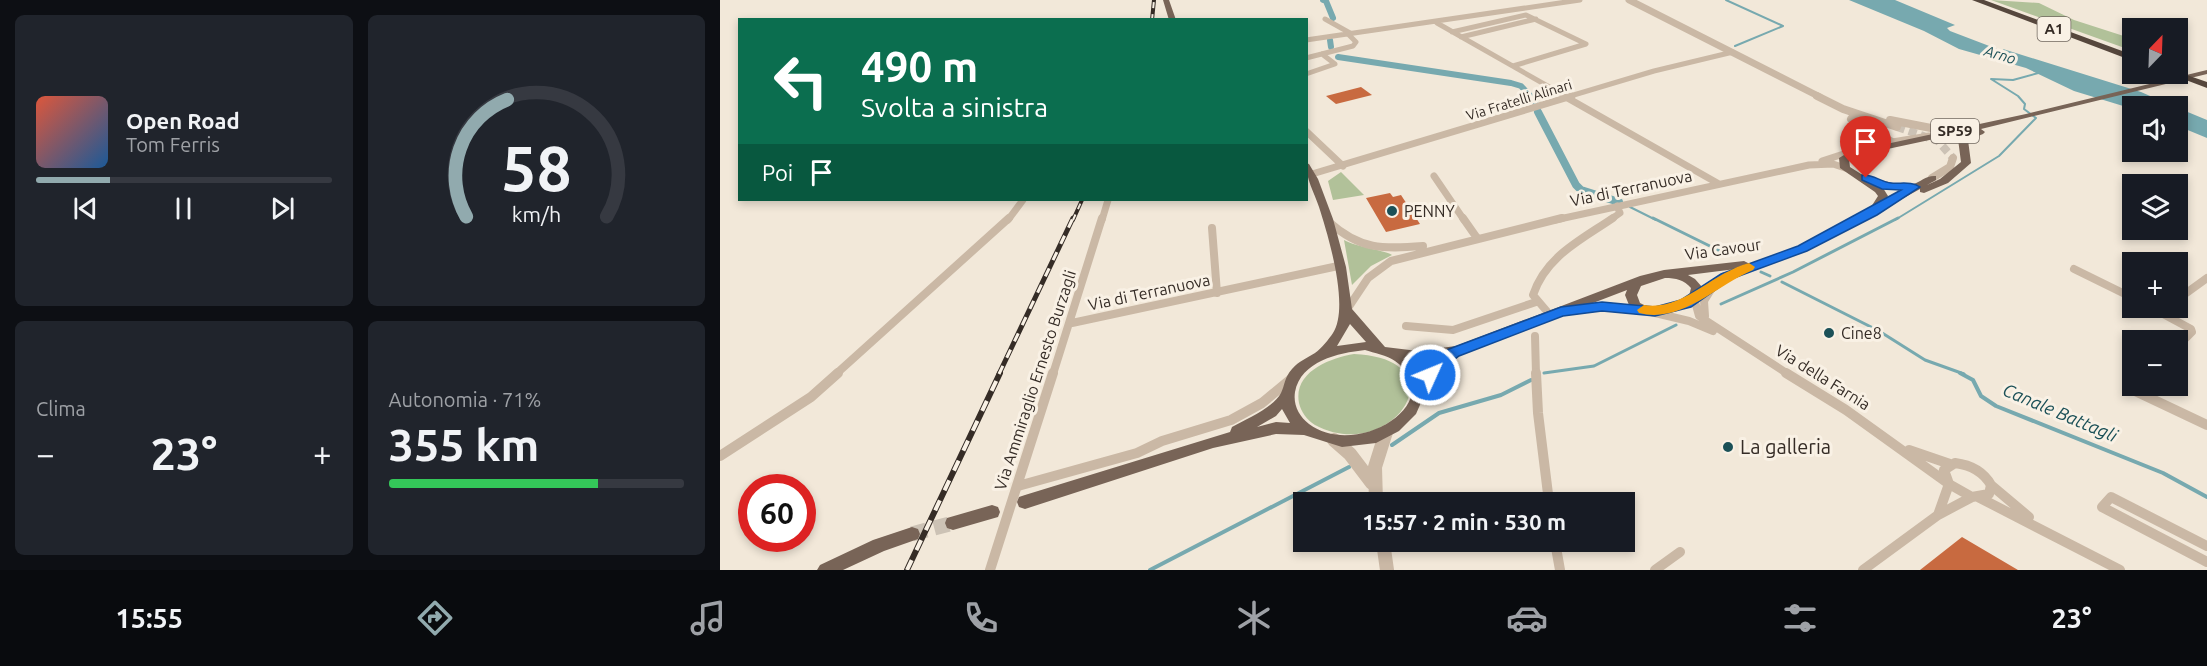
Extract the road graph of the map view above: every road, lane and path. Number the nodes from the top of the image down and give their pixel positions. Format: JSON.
{"nodes":[{"id":1,"x":1166,"y":0,"type":"edge"},
{"id":2,"x":1580,"y":0,"type":"edge"},
{"id":3,"x":1976,"y":0,"type":"edge"},
{"id":4,"x":1986,"y":0,"type":"edge"},
{"id":5,"x":1634,"y":1,"type":"edge"},
{"id":6,"x":1172,"y":18,"type":"edge"},
{"id":7,"x":1324,"y":19,"type":"dead end"},
{"id":8,"x":1536,"y":19,"type":"junction"},
{"id":9,"x":1437,"y":23,"type":"junction"},
{"id":10,"x":1338,"y":28,"type":"junction"},
{"id":11,"x":1452,"y":32,"type":"junction"},
{"id":12,"x":1356,"y":34,"type":"junction"},
{"id":13,"x":1348,"y":35,"type":"junction"},
{"id":14,"x":1332,"y":37,"type":"junction"},
{"id":15,"x":1461,"y":37,"type":"junction"},
{"id":16,"x":1308,"y":40,"type":"edge"},
{"id":17,"x":1733,"y":52,"type":"junction"},
{"id":18,"x":2122,"y":52,"type":"edge"},
{"id":19,"x":2122,"y":52,"type":"edge"},
{"id":20,"x":1322,"y":54,"type":"junction"},
{"id":21,"x":1308,"y":58,"type":"edge"},
{"id":22,"x":1513,"y":66,"type":"junction"},
{"id":23,"x":2207,"y":72,"type":"edge"},
{"id":24,"x":1308,"y":73,"type":"edge"},
{"id":25,"x":2188,"y":77,"type":"edge"},
{"id":26,"x":1787,"y":80,"type":"junction"},
{"id":27,"x":2207,"y":84,"type":"edge"},
{"id":28,"x":1569,"y":97,"type":"junction"},
{"id":29,"x":2026,"y":117,"type":"junction"},
{"id":30,"x":2011,"y":122,"type":"junction"},
{"id":31,"x":1897,"y":127,"type":"tunnel mouth"},
{"id":32,"x":1965,"y":129,"type":"junction"},
{"id":33,"x":1308,"y":133,"type":"edge"},
{"id":34,"x":1888,"y":144,"type":"junction"},
{"id":35,"x":1953,"y":158,"type":"dead end"},
{"id":36,"x":1809,"y":165,"type":"junction"},
{"id":37,"x":1343,"y":166,"type":"junction"},
{"id":38,"x":1845,"y":168,"type":"junction"},
{"id":39,"x":1309,"y":170,"type":"edge"},
{"id":40,"x":1434,"y":176,"type":"dead end"},
{"id":41,"x":1932,"y":178,"type":"joint"},
{"id":42,"x":1719,"y":184,"type":"junction"},
{"id":43,"x":1911,"y":190,"type":"junction"},
{"id":44,"x":1022,"y":201,"type":"edge"},
{"id":45,"x":1108,"y":201,"type":"edge"},
{"id":46,"x":1617,"y":206,"type":"junction"},
{"id":47,"x":1873,"y":213,"type":"junction"},
{"id":48,"x":1329,"y":222,"type":"junction"},
{"id":49,"x":1212,"y":228,"type":"dead end"},
{"id":50,"x":1477,"y":238,"type":"junction"},
{"id":51,"x":1459,"y":242,"type":"junction"},
{"id":52,"x":1787,"y":255,"type":"junction"},
{"id":53,"x":1338,"y":266,"type":"junction"},
{"id":54,"x":2074,"y":269,"type":"dead end"},
{"id":55,"x":1664,"y":274,"type":"junction"},
{"id":56,"x":2207,"y":278,"type":"edge"},
{"id":57,"x":1644,"y":279,"type":"junction"},
{"id":58,"x":1714,"y":286,"type":"junction"},
{"id":59,"x":2188,"y":292,"type":"edge"},
{"id":60,"x":1217,"y":293,"type":"junction"},
{"id":61,"x":2122,"y":293,"type":"edge"},
{"id":62,"x":1694,"y":298,"type":"junction"},
{"id":63,"x":1536,"y":302,"type":"junction"},
{"id":64,"x":1646,"y":310,"type":"junction"},
{"id":65,"x":1346,"y":311,"type":"junction"},
{"id":66,"x":1555,"y":313,"type":"junction"},
{"id":67,"x":2176,"y":318,"type":"edge"},
{"id":68,"x":1708,"y":322,"type":"junction"},
{"id":69,"x":1072,"y":323,"type":"junction"},
{"id":70,"x":1406,"y":326,"type":"dead end"},
{"id":71,"x":1535,"y":336,"type":"dead end"},
{"id":72,"x":2188,"y":336,"type":"edge"},
{"id":73,"x":1729,"y":338,"type":"junction"},
{"id":74,"x":1472,"y":345,"type":"junction"},
{"id":75,"x":1380,"y":349,"type":"junction"},
{"id":76,"x":1394,"y":353,"type":"junction"},
{"id":77,"x":1319,"y":356,"type":"junction"},
{"id":78,"x":1294,"y":377,"type":"junction"},
{"id":79,"x":1420,"y":389,"type":"junction"},
{"id":80,"x":1287,"y":396,"type":"junction"},
{"id":81,"x":2151,"y":396,"type":"edge"},
{"id":82,"x":2207,"y":425,"type":"edge"},
{"id":83,"x":1306,"y":430,"type":"junction"},
{"id":84,"x":1386,"y":432,"type":"junction"},
{"id":85,"x":1334,"y":440,"type":"junction"},
{"id":86,"x":1213,"y":442,"type":"junction"},
{"id":87,"x":1898,"y":446,"type":"junction"},
{"id":88,"x":720,"y":456,"type":"edge"},
{"id":89,"x":1950,"y":465,"type":"junction"},
{"id":90,"x":1372,"y":483,"type":"junction"},
{"id":91,"x":1949,"y":484,"type":"junction"},
{"id":92,"x":1991,"y":485,"type":"junction"},
{"id":93,"x":1018,"y":486,"type":"junction"},
{"id":94,"x":1374,"y":492,"type":"edge"},
{"id":95,"x":1548,"y":492,"type":"edge"},
{"id":96,"x":1975,"y":497,"type":"junction"},
{"id":97,"x":1025,"y":502,"type":"dead end"},
{"id":98,"x":992,"y":512,"type":"dead end"},
{"id":99,"x":1938,"y":514,"type":"junction"},
{"id":100,"x":953,"y":523,"type":"tunnel mouth"},
{"id":101,"x":2046,"y":530,"type":"junction"},
{"id":102,"x":912,"y":534,"type":"tunnel mouth"},
{"id":103,"x":2207,"y":546,"type":"edge"},
{"id":104,"x":1384,"y":552,"type":"edge"},
{"id":105,"x":1557,"y":552,"type":"edge"},
{"id":106,"x":1680,"y":552,"type":"dead end"},
{"id":107,"x":2207,"y":562,"type":"edge"},
{"id":108,"x":826,"y":570,"type":"edge"},
{"id":109,"x":990,"y":570,"type":"edge"},
{"id":110,"x":1387,"y":570,"type":"edge"},
{"id":111,"x":1560,"y":570,"type":"edge"},
{"id":112,"x":1655,"y":570,"type":"edge"},
{"id":113,"x":1863,"y":570,"type":"edge"},
{"id":114,"x":2120,"y":570,"type":"edge"}],
"edges":[{"from":1,"to":6,"type":"main road"},
{"from":2,"to":9,"type":"street"},
{"from":3,"to":18,"type":"highway","number":"A1"},
{"from":4,"to":19,"type":"highway","number":"A1"},
{"from":5,"to":17,"type":"street"},
{"from":7,"to":10,"type":"street"},
{"from":8,"to":11,"type":"street"},
{"from":8,"to":15,"type":"street"},
{"from":8,"to":22,"type":"street"},
{"from":9,"to":11,"type":"street"},
{"from":9,"to":12,"type":"street"},
{"from":10,"to":12,"type":"street"},
{"from":10,"to":14,"type":"street"},
{"from":11,"to":15,"type":"street"},
{"from":12,"to":13,"type":"street"},
{"from":13,"to":14,"type":"street"},
{"from":13,"to":20,"type":"street"},
{"from":14,"to":16,"type":"street"},
{"from":15,"to":22,"type":"street"},
{"from":17,"to":26,"type":"street"},
{"from":17,"to":28,"type":"street","name":"Via Fratelli Alinari"},
{"from":20,"to":21,"type":"street"},
{"from":20,"to":24,"type":"street"},
{"from":22,"to":28,"type":"street"},
{"from":23,"to":29,"type":"main road","number":"SP59"},
{"from":25,"to":27,"type":"highway"},
{"from":26,"to":31,"type":"street"},
{"from":26,"to":32,"type":"street"},
{"from":26,"to":34,"type":"street"},
{"from":28,"to":37,"type":"street","name":"Via Fratelli Alinari"},
{"from":28,"to":42,"type":"street"},
{"from":29,"to":30,"type":"main road","name":"Via Cavour"},
{"from":29,"to":32,"type":"main road","number":"SP59"},
{"from":30,"to":43,"type":"main road","name":"Via Cavour"},
{"from":30,"to":43,"type":"main road"},
{"from":32,"to":34,"type":"main road","number":"SP59"},
{"from":33,"to":37,"type":"street"},
{"from":34,"to":36,"type":"street","name":"Via di Terranuova"},
{"from":34,"to":38,"type":"main road"},
{"from":35,"to":41,"type":"street"},
{"from":36,"to":38,"type":"street","name":"Via di Terranuova"},
{"from":36,"to":42,"type":"street","name":"Via di Terranuova"},
{"from":37,"to":39,"type":"street","name":"Via Fratelli Alinari"},
{"from":38,"to":47,"type":"main road"},
{"from":39,"to":48,"type":"main road"},
{"from":40,"to":50,"type":"street"},
{"from":41,"to":43,"type":"main road","name":"Via Cavour"},
{"from":42,"to":46,"type":"street","name":"Via di Terranuova"},
{"from":43,"to":47,"type":"main road","name":"Via Cavour"},
{"from":44,"to":88,"type":"street"},
{"from":45,"to":69,"type":"street","name":"Via Ammiraglio Ernesto Burzagli"},
{"from":46,"to":50,"type":"street","name":"Via di Terranuova"},
{"from":46,"to":63,"type":"street"},
{"from":47,"to":52,"type":"main road","name":"Via Cavour"},
{"from":48,"to":51,"type":"street","name":"Via di Terranuova"},
{"from":48,"to":53,"type":"main road"},
{"from":49,"to":60,"type":"street"},
{"from":50,"to":51,"type":"street","name":"Via di Terranuova"},
{"from":51,"to":65,"type":"street","name":"Via di Terranuova"},
{"from":52,"to":55,"type":"main road","name":"Via Cavour"},
{"from":52,"to":58,"type":"main road","name":"Via Cavour"},
{"from":53,"to":60,"type":"street","name":"Via di Terranuova"},
{"from":53,"to":65,"type":"main road"},
{"from":54,"to":61,"type":"street"},
{"from":55,"to":57,"type":"main road","name":"Via Cavour"},
{"from":55,"to":62,"type":"main road","name":"Via Cavour"},
{"from":56,"to":59,"type":"street"},
{"from":57,"to":64,"type":"main road"},
{"from":57,"to":66,"type":"main road","name":"Via Cavour"},
{"from":58,"to":62,"type":"main road","name":"Via Cavour"},
{"from":58,"to":68,"type":"street"},
{"from":60,"to":69,"type":"street","name":"Via di Terranuova"},
{"from":62,"to":64,"type":"main road","name":"Via Cavour"},
{"from":62,"to":68,"type":"street","name":"Via della Farnia"},
{"from":63,"to":66,"type":"street"},
{"from":63,"to":70,"type":"street"},
{"from":64,"to":66,"type":"main road","name":"Via Cavour"},
{"from":64,"to":73,"type":"street","name":"Via della Farnia"},
{"from":65,"to":75,"type":"main road"},
{"from":65,"to":77,"type":"main road"},
{"from":66,"to":74,"type":"main road","name":"Via Cavour"},
{"from":67,"to":72,"type":"street"},
{"from":68,"to":73,"type":"street","name":"Via della Farnia"},
{"from":69,"to":93,"type":"street","name":"Via Ammiraglio Ernesto Burzagli"},
{"from":71,"to":95,"type":"street"},
{"from":73,"to":87,"type":"street","name":"Via della Farnia"},
{"from":74,"to":76,"type":"main road","name":"Via Cavour"},
{"from":74,"to":79,"type":"main road","name":"Via Cavour"},
{"from":75,"to":76,"type":"main road"},
{"from":75,"to":77,"type":"main road"},
{"from":76,"to":79,"type":"main road"},
{"from":77,"to":78,"type":"main road"},
{"from":78,"to":80,"type":"main road"},
{"from":78,"to":93,"type":"street"},
{"from":79,"to":84,"type":"main road"},
{"from":80,"to":83,"type":"main road"},
{"from":80,"to":86,"type":"main road"},
{"from":81,"to":82,"type":"street"},
{"from":83,"to":85,"type":"main road"},
{"from":83,"to":86,"type":"main road"},
{"from":84,"to":85,"type":"main road"},
{"from":84,"to":90,"type":"street"},
{"from":85,"to":90,"type":"street"},
{"from":86,"to":97,"type":"main road"},
{"from":87,"to":89,"type":"street","name":"Via della Farnia"},
{"from":87,"to":91,"type":"street","name":"Via della Farnia"},
{"from":89,"to":91,"type":"street"},
{"from":89,"to":92,"type":"street","name":"Via della Farnia"},
{"from":90,"to":94,"type":"street"},
{"from":91,"to":96,"type":"street","name":"Via della Farnia"},
{"from":91,"to":99,"type":"street"},
{"from":92,"to":96,"type":"street"},
{"from":92,"to":101,"type":"street","name":"Via della Farnia"},
{"from":93,"to":109,"type":"street","name":"Via Ammiraglio Ernesto Burzagli"},
{"from":96,"to":99,"type":"street"},
{"from":96,"to":101,"type":"street","name":"Via della Farnia"},
{"from":98,"to":100,"type":"main road"},
{"from":99,"to":113,"type":"street"},
{"from":101,"to":114,"type":"street","name":"Via della Farnia"},
{"from":102,"to":108,"type":"main road"},
{"from":103,"to":107,"type":"street"},
{"from":104,"to":110,"type":"street"},
{"from":105,"to":111,"type":"street"},
{"from":106,"to":112,"type":"street"}]}
